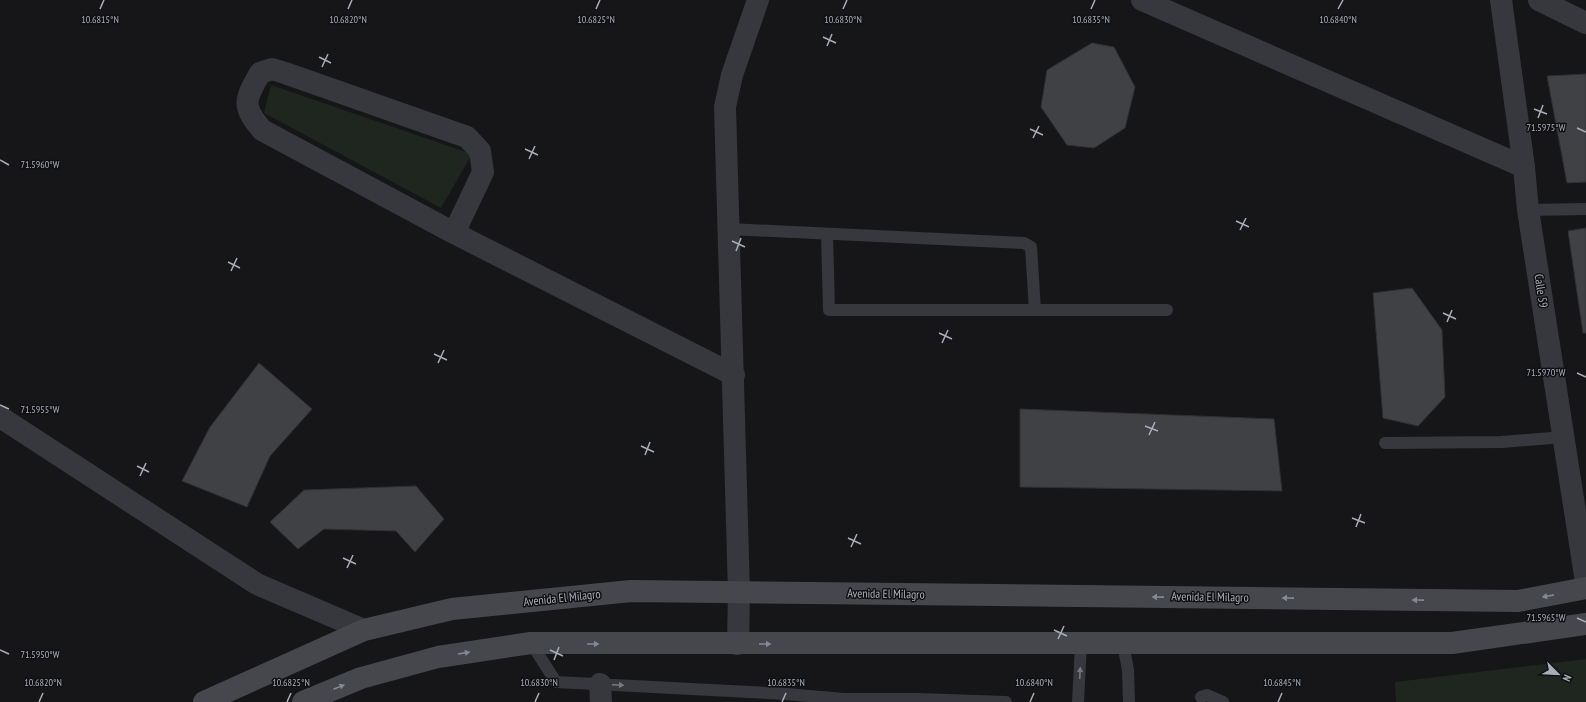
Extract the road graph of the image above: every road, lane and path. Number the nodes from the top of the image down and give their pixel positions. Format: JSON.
{"nodes":[{"id":1,"x":758,"y":0,"type":"edge"},
{"id":2,"x":1142,"y":0,"type":"edge"},
{"id":3,"x":1501,"y":0,"type":"edge"},
{"id":4,"x":1539,"y":0,"type":"edge"},
{"id":5,"x":1586,"y":22,"type":"edge"},
{"id":6,"x":1524,"y":167,"type":"junction"},
{"id":7,"x":1586,"y":209,"type":"edge"},
{"id":8,"x":1528,"y":210,"type":"junction"},
{"id":9,"x":729,"y":229,"type":"junction"},
{"id":10,"x":454,"y":233,"type":"junction"},
{"id":11,"x":827,"y":234,"type":"junction"},
{"id":12,"x":1035,"y":310,"type":"junction"},
{"id":13,"x":1167,"y":310,"type":"dead end"},
{"id":14,"x":734,"y":375,"type":"junction"},
{"id":15,"x":0,"y":417,"type":"edge"},
{"id":16,"x":1563,"y":437,"type":"junction"},
{"id":17,"x":1385,"y":443,"type":"dead end"},
{"id":18,"x":1586,"y":582,"type":"edge"},
{"id":19,"x":1586,"y":588,"type":"edge"},
{"id":20,"x":739,"y":592,"type":"junction"},
{"id":21,"x":1586,"y":624,"type":"edge"},
{"id":22,"x":364,"y":630,"type":"junction"},
{"id":23,"x":531,"y":643,"type":"junction"},
{"id":24,"x":738,"y":644,"type":"junction"},
{"id":25,"x":1081,"y":644,"type":"junction"},
{"id":26,"x":1123,"y":644,"type":"junction"},
{"id":27,"x":601,"y":693,"type":"edge"},
{"id":28,"x":1201,"y":697,"type":"dead end"},
{"id":29,"x":844,"y":700,"type":"edge"},
{"id":30,"x":917,"y":701,"type":"edge"},
{"id":31,"x":204,"y":702,"type":"edge"},
{"id":32,"x":303,"y":702,"type":"edge"},
{"id":33,"x":1006,"y":702,"type":"edge"},
{"id":34,"x":1078,"y":702,"type":"edge"},
{"id":35,"x":1129,"y":702,"type":"edge"},
{"id":36,"x":1223,"y":702,"type":"edge"}],
"edges":[{"from":1,"to":9,"type":"street"},
{"from":2,"to":6,"type":"street"},
{"from":3,"to":6,"type":"street","name":"Calle 59"},
{"from":4,"to":5,"type":"street"},
{"from":6,"to":8,"type":"street","name":"Calle 59"},
{"from":7,"to":8,"type":"lane"},
{"from":8,"to":16,"type":"street","name":"Calle 59"},
{"from":9,"to":11,"type":"lane"},
{"from":9,"to":14,"type":"street"},
{"from":10,"to":10,"type":"street"},
{"from":10,"to":14,"type":"street"},
{"from":11,"to":12,"type":"lane"},
{"from":11,"to":12,"type":"lane"},
{"from":12,"to":13,"type":"lane"},
{"from":14,"to":20,"type":"street"},
{"from":15,"to":22,"type":"street"},
{"from":16,"to":17,"type":"lane"},
{"from":16,"to":18,"type":"street","name":"Calle 59"},
{"from":19,"to":20,"type":"main road","name":"Avenida El Milagro","one_way":true},
{"from":20,"to":22,"type":"main road","name":"Avenida El Milagro"},
{"from":20,"to":24,"type":"street"},
{"from":21,"to":26,"type":"main road"},
{"from":22,"to":31,"type":"main road","name":"Avenida El Milagro"},
{"from":23,"to":24,"type":"main road","one_way":true},
{"from":23,"to":27,"type":"lane"},
{"from":32,"to":23,"type":"main road","one_way":true},
{"from":24,"to":25,"type":"main road","one_way":true},
{"from":25,"to":26,"type":"main road"},
{"from":34,"to":25,"type":"lane","one_way":true},
{"from":26,"to":35,"type":"lane"},
{"from":27,"to":29,"type":"lane","one_way":true},
{"from":28,"to":36,"type":"lane"},
{"from":29,"to":30,"type":"lane"},
{"from":30,"to":33,"type":"lane"}]}
